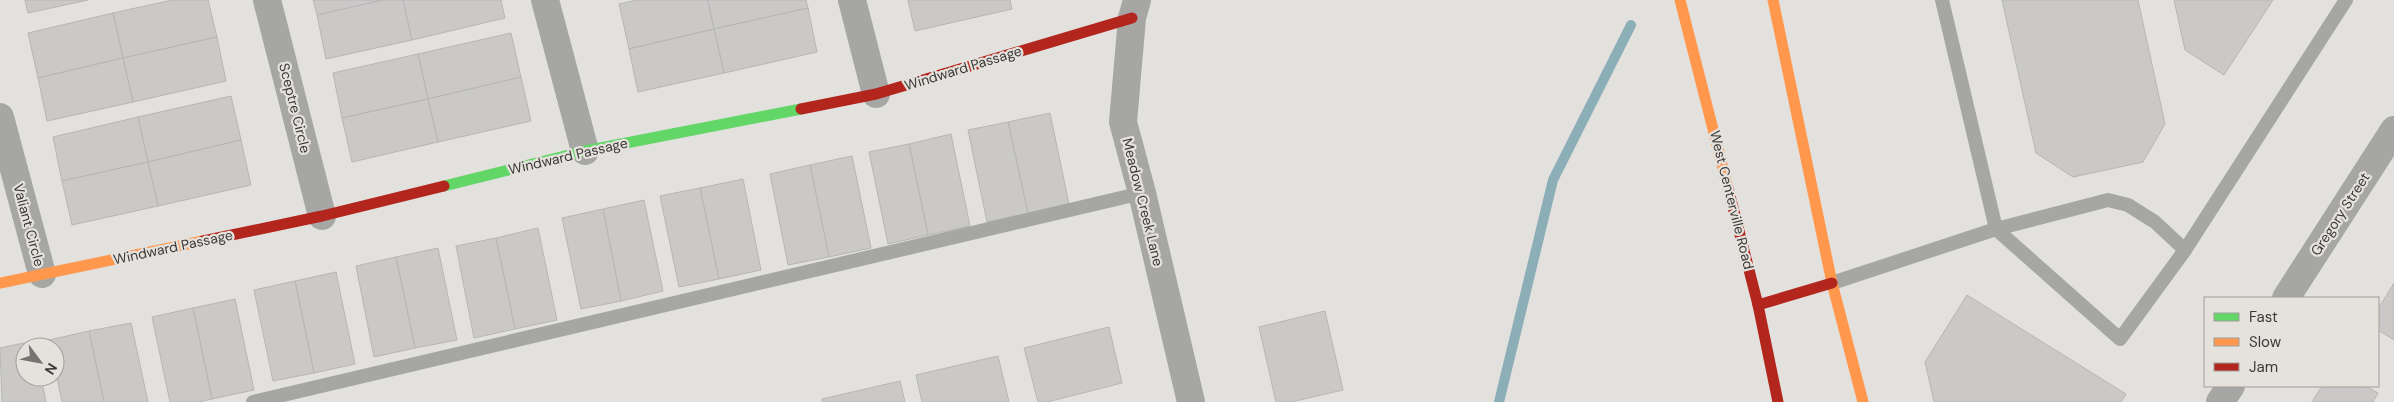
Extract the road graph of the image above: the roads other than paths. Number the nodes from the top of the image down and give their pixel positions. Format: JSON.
{"nodes":[{"id":1,"x":267,"y":0,"type":"edge"},
{"id":2,"x":545,"y":0,"type":"edge"},
{"id":3,"x":852,"y":0,"type":"edge"},
{"id":4,"x":1680,"y":0,"type":"edge"},
{"id":5,"x":1773,"y":0,"type":"edge"},
{"id":6,"x":1942,"y":0,"type":"edge"},
{"id":7,"x":2346,"y":0,"type":"edge"},
{"id":8,"x":1134,"y":9,"type":"edge"},
{"id":9,"x":876,"y":94,"type":"junction"},
{"id":10,"x":0,"y":117,"type":"edge"},
{"id":11,"x":2394,"y":130,"type":"edge"},
{"id":12,"x":585,"y":151,"type":"junction"},
{"id":13,"x":1142,"y":193,"type":"junction"},
{"id":14,"x":322,"y":216,"type":"junction"},
{"id":15,"x":1996,"y":229,"type":"junction"},
{"id":16,"x":2185,"y":250,"type":"junction"},
{"id":17,"x":42,"y":274,"type":"junction"},
{"id":18,"x":0,"y":283,"type":"edge"},
{"id":19,"x":1832,"y":283,"type":"junction"},
{"id":20,"x":2287,"y":297,"type":"edge"},
{"id":21,"x":1758,"y":305,"type":"junction"},
{"id":22,"x":2230,"y":387,"type":"edge"},
{"id":23,"x":253,"y":402,"type":"edge"},
{"id":24,"x":1191,"y":402,"type":"edge"},
{"id":25,"x":1778,"y":402,"type":"edge"},
{"id":26,"x":1863,"y":402,"type":"edge"},
{"id":27,"x":2220,"y":402,"type":"edge"}],
"edges":[{"from":1,"to":14,"type":"street","name":"Sceptre Circle"},
{"from":2,"to":12,"type":"street"},
{"from":3,"to":9,"type":"street"},
{"from":4,"to":21,"type":"street","name":"West Centerville Road"},
{"from":5,"to":19,"type":"street"},
{"from":6,"to":15,"type":"lane"},
{"from":7,"to":16,"type":"lane"},
{"from":8,"to":9,"type":"street","name":"Windward Passage"},
{"from":8,"to":13,"type":"street","name":"Meadow Creek Lane"},
{"from":9,"to":12,"type":"street","name":"Windward Passage"},
{"from":10,"to":17,"type":"street","name":"Valiant Circle"},
{"from":11,"to":20,"type":"street","name":"Gregory Street"},
{"from":12,"to":14,"type":"street","name":"Windward Passage"},
{"from":13,"to":23,"type":"lane"},
{"from":13,"to":24,"type":"street","name":"Meadow Creek Lane"},
{"from":14,"to":17,"type":"street","name":"Windward Passage"},
{"from":15,"to":16,"type":"lane"},
{"from":15,"to":16,"type":"lane"},
{"from":15,"to":19,"type":"lane"},
{"from":17,"to":18,"type":"street","name":"Windward Passage"},
{"from":19,"to":21,"type":"street"},
{"from":19,"to":26,"type":"street"},
{"from":21,"to":25,"type":"street","name":"West Centerville Road"},
{"from":22,"to":27,"type":"street"}]}
